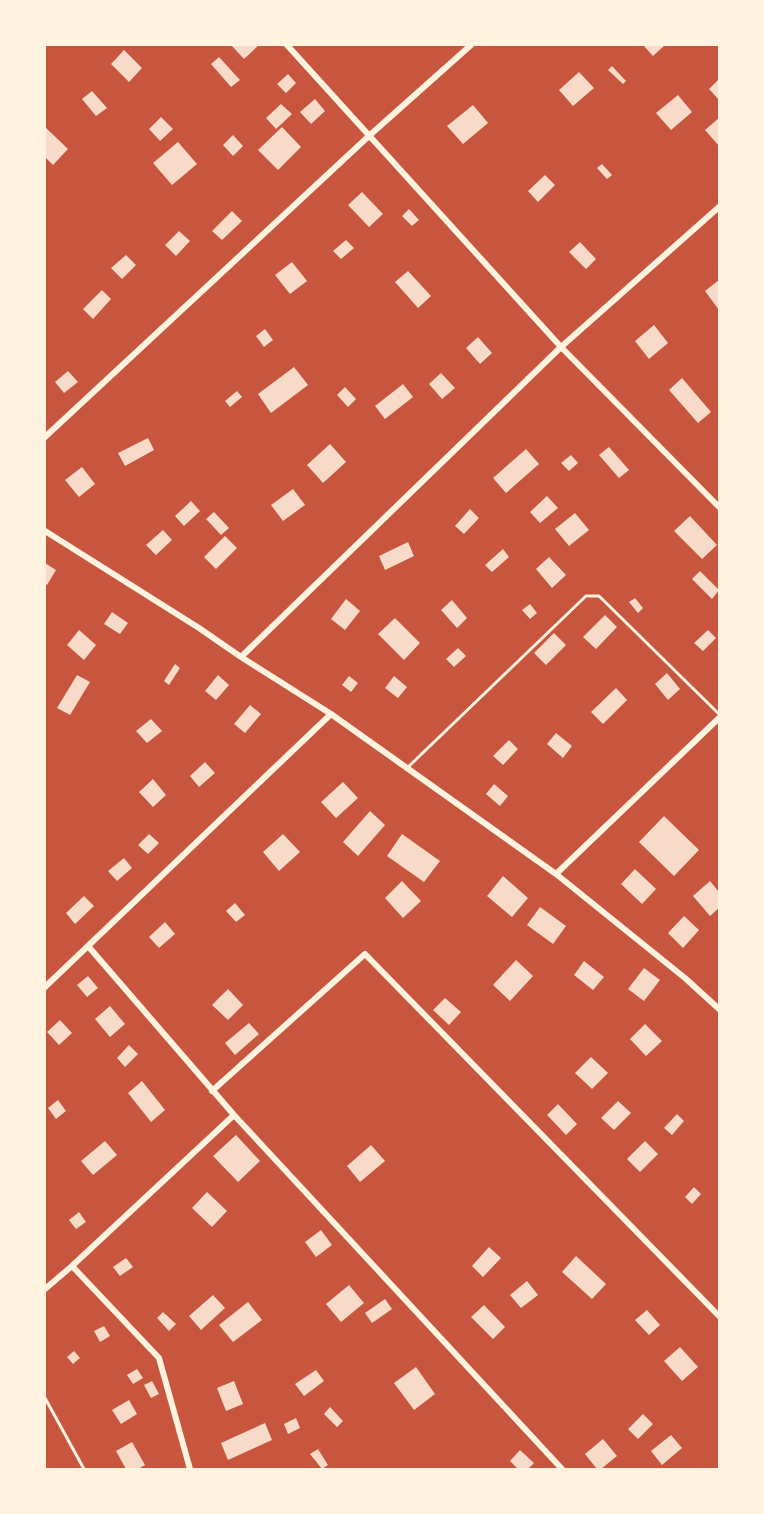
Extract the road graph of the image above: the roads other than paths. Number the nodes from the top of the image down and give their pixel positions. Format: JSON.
{"nodes":[{"id":1,"x":287,"y":45,"type":"edge"},
{"id":2,"x":471,"y":45,"type":"edge"},
{"id":3,"x":370,"y":135,"type":"junction"},
{"id":4,"x":719,"y":207,"type":"edge"},
{"id":5,"x":561,"y":347,"type":"junction"},
{"id":6,"x":45,"y":437,"type":"edge"},
{"id":7,"x":719,"y":507,"type":"edge"},
{"id":8,"x":45,"y":531,"type":"edge"},
{"id":9,"x":241,"y":657,"type":"junction"},
{"id":10,"x":331,"y":714,"type":"junction"},
{"id":11,"x":719,"y":716,"type":"edge"},
{"id":12,"x":406,"y":769,"type":"junction"},
{"id":13,"x":556,"y":874,"type":"junction"},
{"id":14,"x":88,"y":946,"type":"junction"},
{"id":15,"x":45,"y":987,"type":"edge"},
{"id":16,"x":719,"y":1009,"type":"edge"},
{"id":17,"x":212,"y":1090,"type":"junction"},
{"id":18,"x":234,"y":1115,"type":"junction"},
{"id":19,"x":72,"y":1266,"type":"junction"},
{"id":20,"x":45,"y":1289,"type":"edge"},
{"id":21,"x":719,"y":1317,"type":"edge"},
{"id":22,"x":45,"y":1398,"type":"edge"},
{"id":23,"x":84,"y":1469,"type":"edge"},
{"id":24,"x":190,"y":1469,"type":"edge"},
{"id":25,"x":562,"y":1469,"type":"edge"}],
"edges":[{"from":1,"to":3,"type":"street"},
{"from":2,"to":3,"type":"street"},
{"from":3,"to":5,"type":"street"},
{"from":3,"to":6,"type":"street"},
{"from":4,"to":5,"type":"street"},
{"from":5,"to":7,"type":"street"},
{"from":5,"to":9,"type":"street"},
{"from":8,"to":9,"type":"street"},
{"from":9,"to":10,"type":"street"},
{"from":10,"to":12,"type":"street"},
{"from":10,"to":14,"type":"street"},
{"from":11,"to":12,"type":"lane"},
{"from":11,"to":13,"type":"street"},
{"from":12,"to":13,"type":"street"},
{"from":13,"to":16,"type":"street"},
{"from":14,"to":15,"type":"street"},
{"from":14,"to":17,"type":"street"},
{"from":17,"to":18,"type":"street"},
{"from":17,"to":21,"type":"street"},
{"from":18,"to":19,"type":"street"},
{"from":18,"to":25,"type":"street"},
{"from":19,"to":20,"type":"street"},
{"from":19,"to":24,"type":"street"},
{"from":22,"to":23,"type":"lane"}]}
